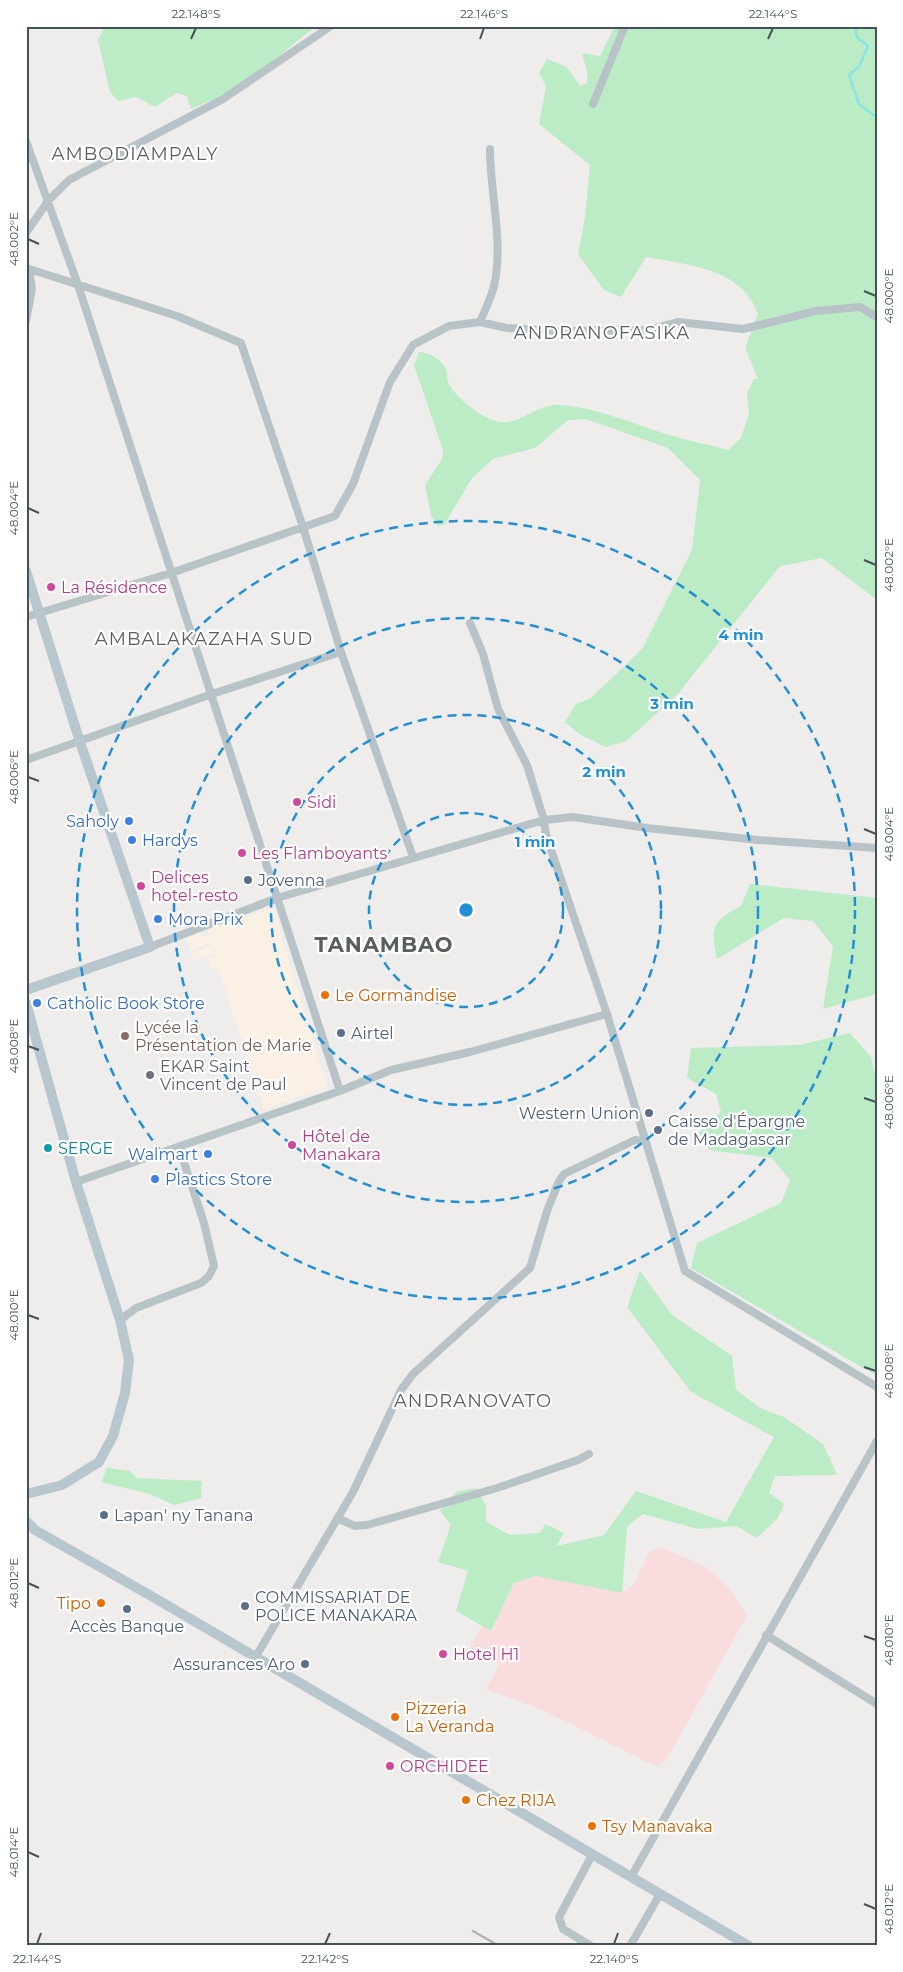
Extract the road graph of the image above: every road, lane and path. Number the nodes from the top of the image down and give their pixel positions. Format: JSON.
{"nodes":[{"id":1,"x":331,"y":26,"type":"edge"},
{"id":2,"x":626,"y":26,"type":"edge"},
{"id":3,"x":593,"y":104,"type":"dead end"},
{"id":4,"x":26,"y":141,"type":"edge"},
{"id":5,"x":490,"y":149,"type":"dead end"},
{"id":6,"x":48,"y":201,"type":"junction"},
{"id":7,"x":26,"y":233,"type":"edge"},
{"id":8,"x":28,"y":268,"type":"edge"},
{"id":9,"x":78,"y":285,"type":"junction"},
{"id":10,"x":877,"y":317,"type":"edge"},
{"id":11,"x":26,"y":320,"type":"edge"},
{"id":12,"x":480,"y":322,"type":"junction"},
{"id":13,"x":304,"y":527,"type":"junction"},
{"id":14,"x":26,"y":571,"type":"edge"},
{"id":15,"x":171,"y":573,"type":"junction"},
{"id":16,"x":38,"y":614,"type":"junction"},
{"id":17,"x":26,"y":617,"type":"edge"},
{"id":18,"x":470,"y":623,"type":"dead end"},
{"id":19,"x":341,"y":652,"type":"junction"},
{"id":20,"x":212,"y":694,"type":"junction"},
{"id":21,"x":80,"y":742,"type":"junction"},
{"id":22,"x":26,"y":760,"type":"edge"},
{"id":23,"x":544,"y":820,"type":"junction"},
{"id":24,"x":877,"y":848,"type":"edge"},
{"id":25,"x":413,"y":857,"type":"junction"},
{"id":26,"x":277,"y":898,"type":"junction"},
{"id":27,"x":150,"y":947,"type":"junction"},
{"id":28,"x":26,"y":990,"type":"edge"},
{"id":29,"x":26,"y":1003,"type":"edge"},
{"id":30,"x":607,"y":1014,"type":"junction"},
{"id":31,"x":340,"y":1091,"type":"junction"},
{"id":32,"x":645,"y":1141,"type":"junction"},
{"id":33,"x":179,"y":1147,"type":"junction"},
{"id":34,"x":76,"y":1182,"type":"junction"},
{"id":35,"x":120,"y":1320,"type":"junction"},
{"id":36,"x":877,"y":1387,"type":"edge"},
{"id":37,"x":877,"y":1441,"type":"edge"},
{"id":38,"x":589,"y":1454,"type":"dead end"},
{"id":39,"x":26,"y":1494,"type":"edge"},
{"id":40,"x":337,"y":1518,"type":"junction"},
{"id":41,"x":26,"y":1521,"type":"edge"},
{"id":42,"x":766,"y":1635,"type":"junction"},
{"id":43,"x":255,"y":1658,"type":"junction"},
{"id":44,"x":877,"y":1704,"type":"edge"},
{"id":45,"x":592,"y":1855,"type":"junction"},
{"id":46,"x":630,"y":1877,"type":"junction"},
{"id":47,"x":660,"y":1894,"type":"junction"},
{"id":48,"x":591,"y":1946,"type":"edge"},
{"id":49,"x":630,"y":1946,"type":"edge"},
{"id":50,"x":749,"y":1946,"type":"edge"}],
"edges":[{"from":1,"to":6,"type":"street"},
{"from":2,"to":3,"type":"street"},
{"from":4,"to":6,"type":"street"},
{"from":5,"to":12,"type":"street"},
{"from":6,"to":7,"type":"street"},
{"from":6,"to":9,"type":"street"},
{"from":8,"to":9,"type":"street"},
{"from":8,"to":11,"type":"street"},
{"from":9,"to":13,"type":"street"},
{"from":9,"to":15,"type":"street"},
{"from":10,"to":12,"type":"street"},
{"from":12,"to":13,"type":"street"},
{"from":13,"to":15,"type":"street"},
{"from":13,"to":19,"type":"street"},
{"from":14,"to":16,"type":"street"},
{"from":15,"to":16,"type":"street"},
{"from":15,"to":20,"type":"street"},
{"from":16,"to":17,"type":"street"},
{"from":16,"to":21,"type":"street"},
{"from":18,"to":23,"type":"street"},
{"from":19,"to":20,"type":"street"},
{"from":19,"to":25,"type":"street"},
{"from":20,"to":21,"type":"street"},
{"from":20,"to":26,"type":"street"},
{"from":21,"to":22,"type":"street"},
{"from":21,"to":27,"type":"street"},
{"from":23,"to":24,"type":"street"},
{"from":23,"to":25,"type":"street"},
{"from":23,"to":30,"type":"street"},
{"from":25,"to":26,"type":"street"},
{"from":26,"to":27,"type":"street"},
{"from":26,"to":31,"type":"street"},
{"from":27,"to":28,"type":"street"},
{"from":29,"to":34,"type":"street"},
{"from":30,"to":31,"type":"street"},
{"from":30,"to":32,"type":"street"},
{"from":31,"to":33,"type":"street"},
{"from":32,"to":36,"type":"street"},
{"from":32,"to":40,"type":"street"},
{"from":33,"to":34,"type":"street"},
{"from":33,"to":35,"type":"street"},
{"from":34,"to":35,"type":"street"},
{"from":35,"to":39,"type":"street"},
{"from":37,"to":42,"type":"street"},
{"from":38,"to":40,"type":"street"},
{"from":40,"to":43,"type":"street"},
{"from":41,"to":43,"type":"street"},
{"from":42,"to":44,"type":"street"},
{"from":42,"to":46,"type":"street"},
{"from":43,"to":45,"type":"street"},
{"from":45,"to":46,"type":"street"},
{"from":45,"to":48,"type":"street"},
{"from":46,"to":47,"type":"street"},
{"from":47,"to":49,"type":"street"},
{"from":47,"to":50,"type":"street"}]}
